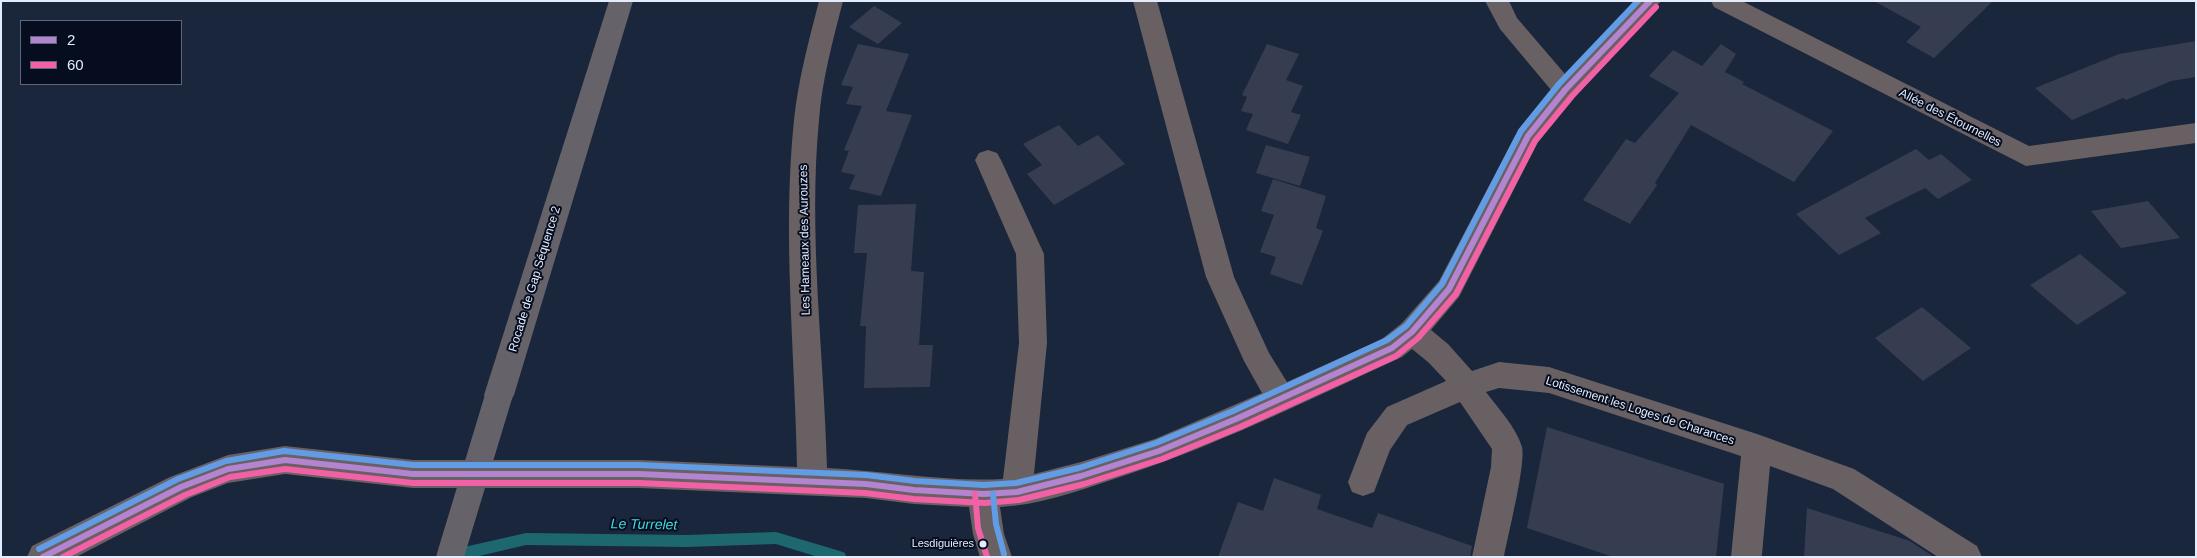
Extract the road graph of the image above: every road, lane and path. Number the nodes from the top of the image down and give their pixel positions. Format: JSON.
{"nodes":[{"id":1,"x":622,"y":1,"type":"edge"},
{"id":2,"x":831,"y":1,"type":"edge"},
{"id":3,"x":1145,"y":1,"type":"edge"},
{"id":4,"x":1498,"y":1,"type":"edge"},
{"id":5,"x":1650,"y":1,"type":"edge"},
{"id":6,"x":1722,"y":1,"type":"edge"},
{"id":7,"x":1565,"y":90,"type":"junction"},
{"id":8,"x":2196,"y":133,"type":"edge"},
{"id":9,"x":988,"y":160,"type":"dead end"},
{"id":10,"x":1412,"y":332,"type":"junction"},
{"id":11,"x":1464,"y":386,"type":"junction"},
{"id":12,"x":1281,"y":398,"type":"junction"},
{"id":13,"x":1757,"y":448,"type":"junction"},
{"id":14,"x":812,"y":481,"type":"junction"},
{"id":15,"x":1363,"y":482,"type":"dead end"},
{"id":16,"x":1018,"y":492,"type":"junction"},
{"id":17,"x":984,"y":494,"type":"junction"},
{"id":18,"x":1746,"y":554,"type":"dead end"},
{"id":19,"x":43,"y":557,"type":"edge"},
{"id":20,"x":450,"y":557,"type":"edge"},
{"id":21,"x":996,"y":557,"type":"edge"},
{"id":22,"x":1488,"y":557,"type":"edge"},
{"id":23,"x":1966,"y":557,"type":"edge"}],
"edges":[{"from":1,"to":20,"type":"main road","name":"Rocade de Gap Séquence 2","bridge":true},
{"from":2,"to":14,"type":"street","name":"Les Hameaux des Aurouzes"},
{"from":3,"to":12,"type":"street"},
{"from":4,"to":7,"type":"street"},
{"from":5,"to":7,"type":"street"},
{"from":6,"to":8,"type":"street","name":"Allée des Étournelles"},
{"from":7,"to":10,"type":"street"},
{"from":9,"to":16,"type":"street"},
{"from":10,"to":11,"type":"street"},
{"from":10,"to":12,"type":"street"},
{"from":11,"to":13,"type":"street","name":"Lotissement les Loges de Charances"},
{"from":11,"to":15,"type":"street","name":"Lotissement les Loges de Charances"},
{"from":11,"to":22,"type":"street"},
{"from":12,"to":16,"type":"street"},
{"from":13,"to":18,"type":"street"},
{"from":13,"to":23,"type":"street","name":"Lotissement les Loges de Charances"},
{"from":14,"to":17,"type":"street"},
{"from":14,"to":19,"type":"street"},
{"from":16,"to":17,"type":"street"},
{"from":17,"to":21,"type":"street"}]}
